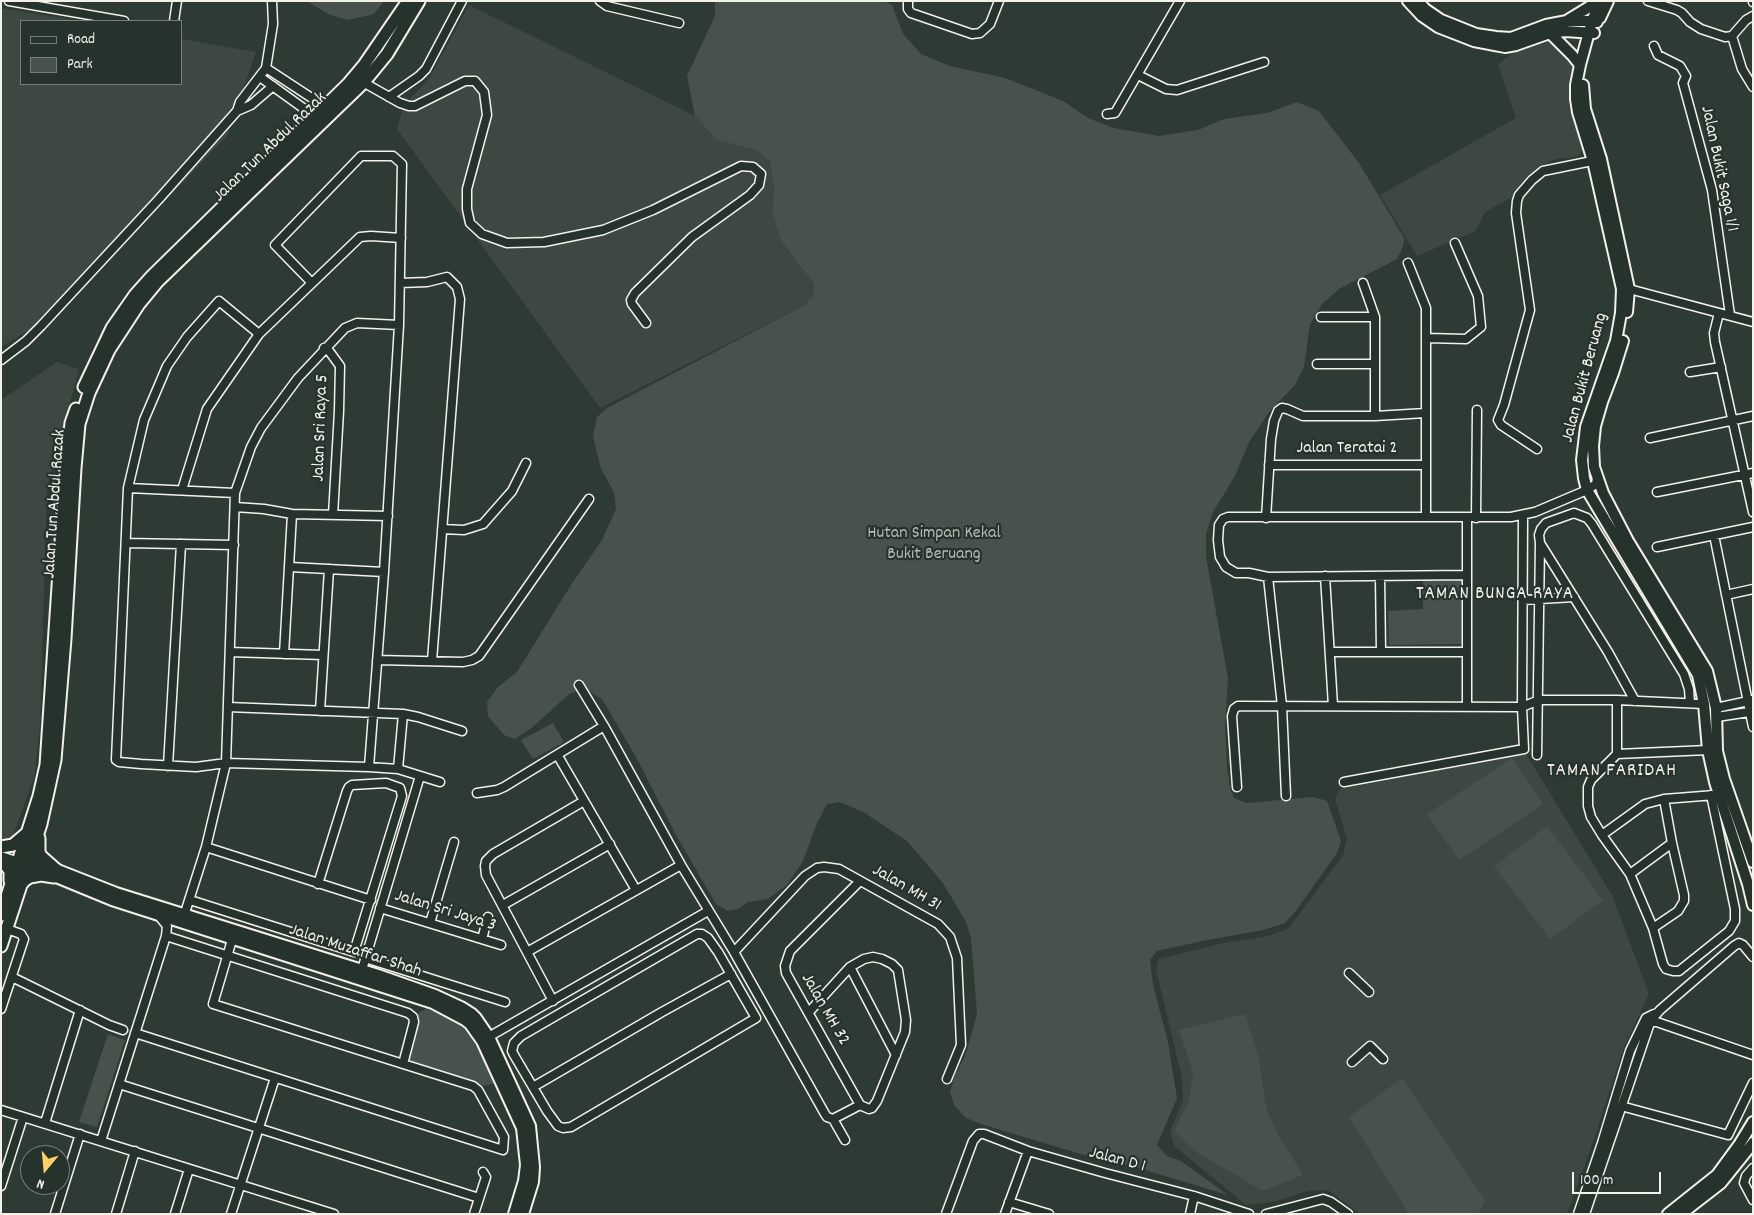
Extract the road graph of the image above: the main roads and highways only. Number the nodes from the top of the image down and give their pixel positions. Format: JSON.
{"nodes":[{"id":1,"x":408,"y":1,"type":"edge"},
{"id":2,"x":419,"y":1,"type":"edge"},
{"id":3,"x":1408,"y":1,"type":"edge"},
{"id":4,"x":1418,"y":1,"type":"edge"},
{"id":5,"x":1600,"y":1,"type":"edge"},
{"id":6,"x":1608,"y":1,"type":"edge"},
{"id":7,"x":1567,"y":21,"type":"junction"},
{"id":8,"x":1595,"y":22,"type":"junction"},
{"id":9,"x":1550,"y":33,"type":"junction"},
{"id":10,"x":1591,"y":33,"type":"junction"},
{"id":11,"x":1580,"y":65,"type":"junction"},
{"id":12,"x":359,"y":79,"type":"junction"},
{"id":13,"x":1597,"y":160,"type":"junction"},
{"id":14,"x":35,"y":826,"type":"junction"},
{"id":15,"x":1,"y":848,"type":"edge"},
{"id":16,"x":1,"y":857,"type":"edge"},
{"id":17,"x":1752,"y":858,"type":"edge"},
{"id":18,"x":24,"y":860,"type":"junction"},
{"id":19,"x":56,"y":874,"type":"junction"},
{"id":20,"x":1750,"y":883,"type":"edge"},
{"id":21,"x":20,"y":886,"type":"junction"},
{"id":22,"x":7,"y":897,"type":"junction"},
{"id":23,"x":1753,"y":905,"type":"edge"},
{"id":24,"x":1,"y":915,"type":"edge"},
{"id":25,"x":183,"y":918,"type":"junction"},
{"id":26,"x":1,"y":946,"type":"edge"},
{"id":27,"x":485,"y":1039,"type":"junction"},
{"id":28,"x":1753,"y":1122,"type":"edge"},
{"id":29,"x":1753,"y":1143,"type":"edge"},
{"id":30,"x":514,"y":1214,"type":"edge"},
{"id":31,"x":523,"y":1214,"type":"edge"},
{"id":32,"x":1668,"y":1214,"type":"edge"},
{"id":33,"x":1681,"y":1214,"type":"edge"}],
"edges":[{"from":1,"to":12,"type":"highway","name":"Jalan Tun Abdul Razak"},
{"from":2,"to":12,"type":"highway","name":"Jalan Tun Abdul Razak"},
{"from":3,"to":9,"type":"main road"},
{"from":4,"to":7,"type":"main road"},
{"from":5,"to":7,"type":"main road"},
{"from":5,"to":8,"type":"main road","name":"Jalan Bukit Beruang"},
{"from":6,"to":8,"type":"main road","name":"Jalan Bukit Beruang"},
{"from":7,"to":8,"type":"main road"},
{"from":8,"to":10,"type":"main road","name":"Jalan Bukit Beruang"},
{"from":9,"to":10,"type":"main road"},
{"from":9,"to":11,"type":"main road"},
{"from":10,"to":11,"type":"main road","name":"Jalan Bukit Beruang"},
{"from":10,"to":13,"type":"main road","name":"Jalan Bukit Beruang"},
{"from":11,"to":13,"type":"main road","name":"Jalan Bukit Beruang"},
{"from":12,"to":14,"type":"highway","name":"Jalan Tun Abdul Razak"},
{"from":13,"to":17,"type":"main road","name":"Jalan Bukit Beruang"},
{"from":13,"to":20,"type":"main road","name":"Jalan Bukit Beruang"},
{"from":14,"to":15,"type":"highway"},
{"from":14,"to":18,"type":"highway","name":"Jalan Tun Abdul Razak"},
{"from":14,"to":19,"type":"highway"},
{"from":16,"to":22,"type":"highway"},
{"from":18,"to":19,"type":"main road","name":"Jalan Muzaffar Shah"},
{"from":18,"to":21,"type":"highway","name":"Jalan Tun Abdul Razak"},
{"from":18,"to":22,"type":"highway","name":"Jalan Tun Abdul Razak"},
{"from":19,"to":21,"type":"highway"},
{"from":19,"to":25,"type":"main road","name":"Jalan Muzaffar Shah"},
{"from":19,"to":25,"type":"main road","name":"Jalan Muzaffar Shah"},
{"from":20,"to":23,"type":"main road","name":"Jalan Bukit Beruang"},
{"from":21,"to":26,"type":"highway","name":"Jalan Tun Abdul Razak"},
{"from":22,"to":24,"type":"highway","name":"Jalan Tun Abdul Razak"},
{"from":25,"to":27,"type":"main road","name":"Jalan Muzaffar Shah"},
{"from":27,"to":30,"type":"main road","name":"Jalan Muzaffar Shah"},
{"from":27,"to":31,"type":"main road","name":"Jalan Muzaffar Shah"},
{"from":28,"to":32,"type":"main road"},
{"from":29,"to":33,"type":"main road"}]}
